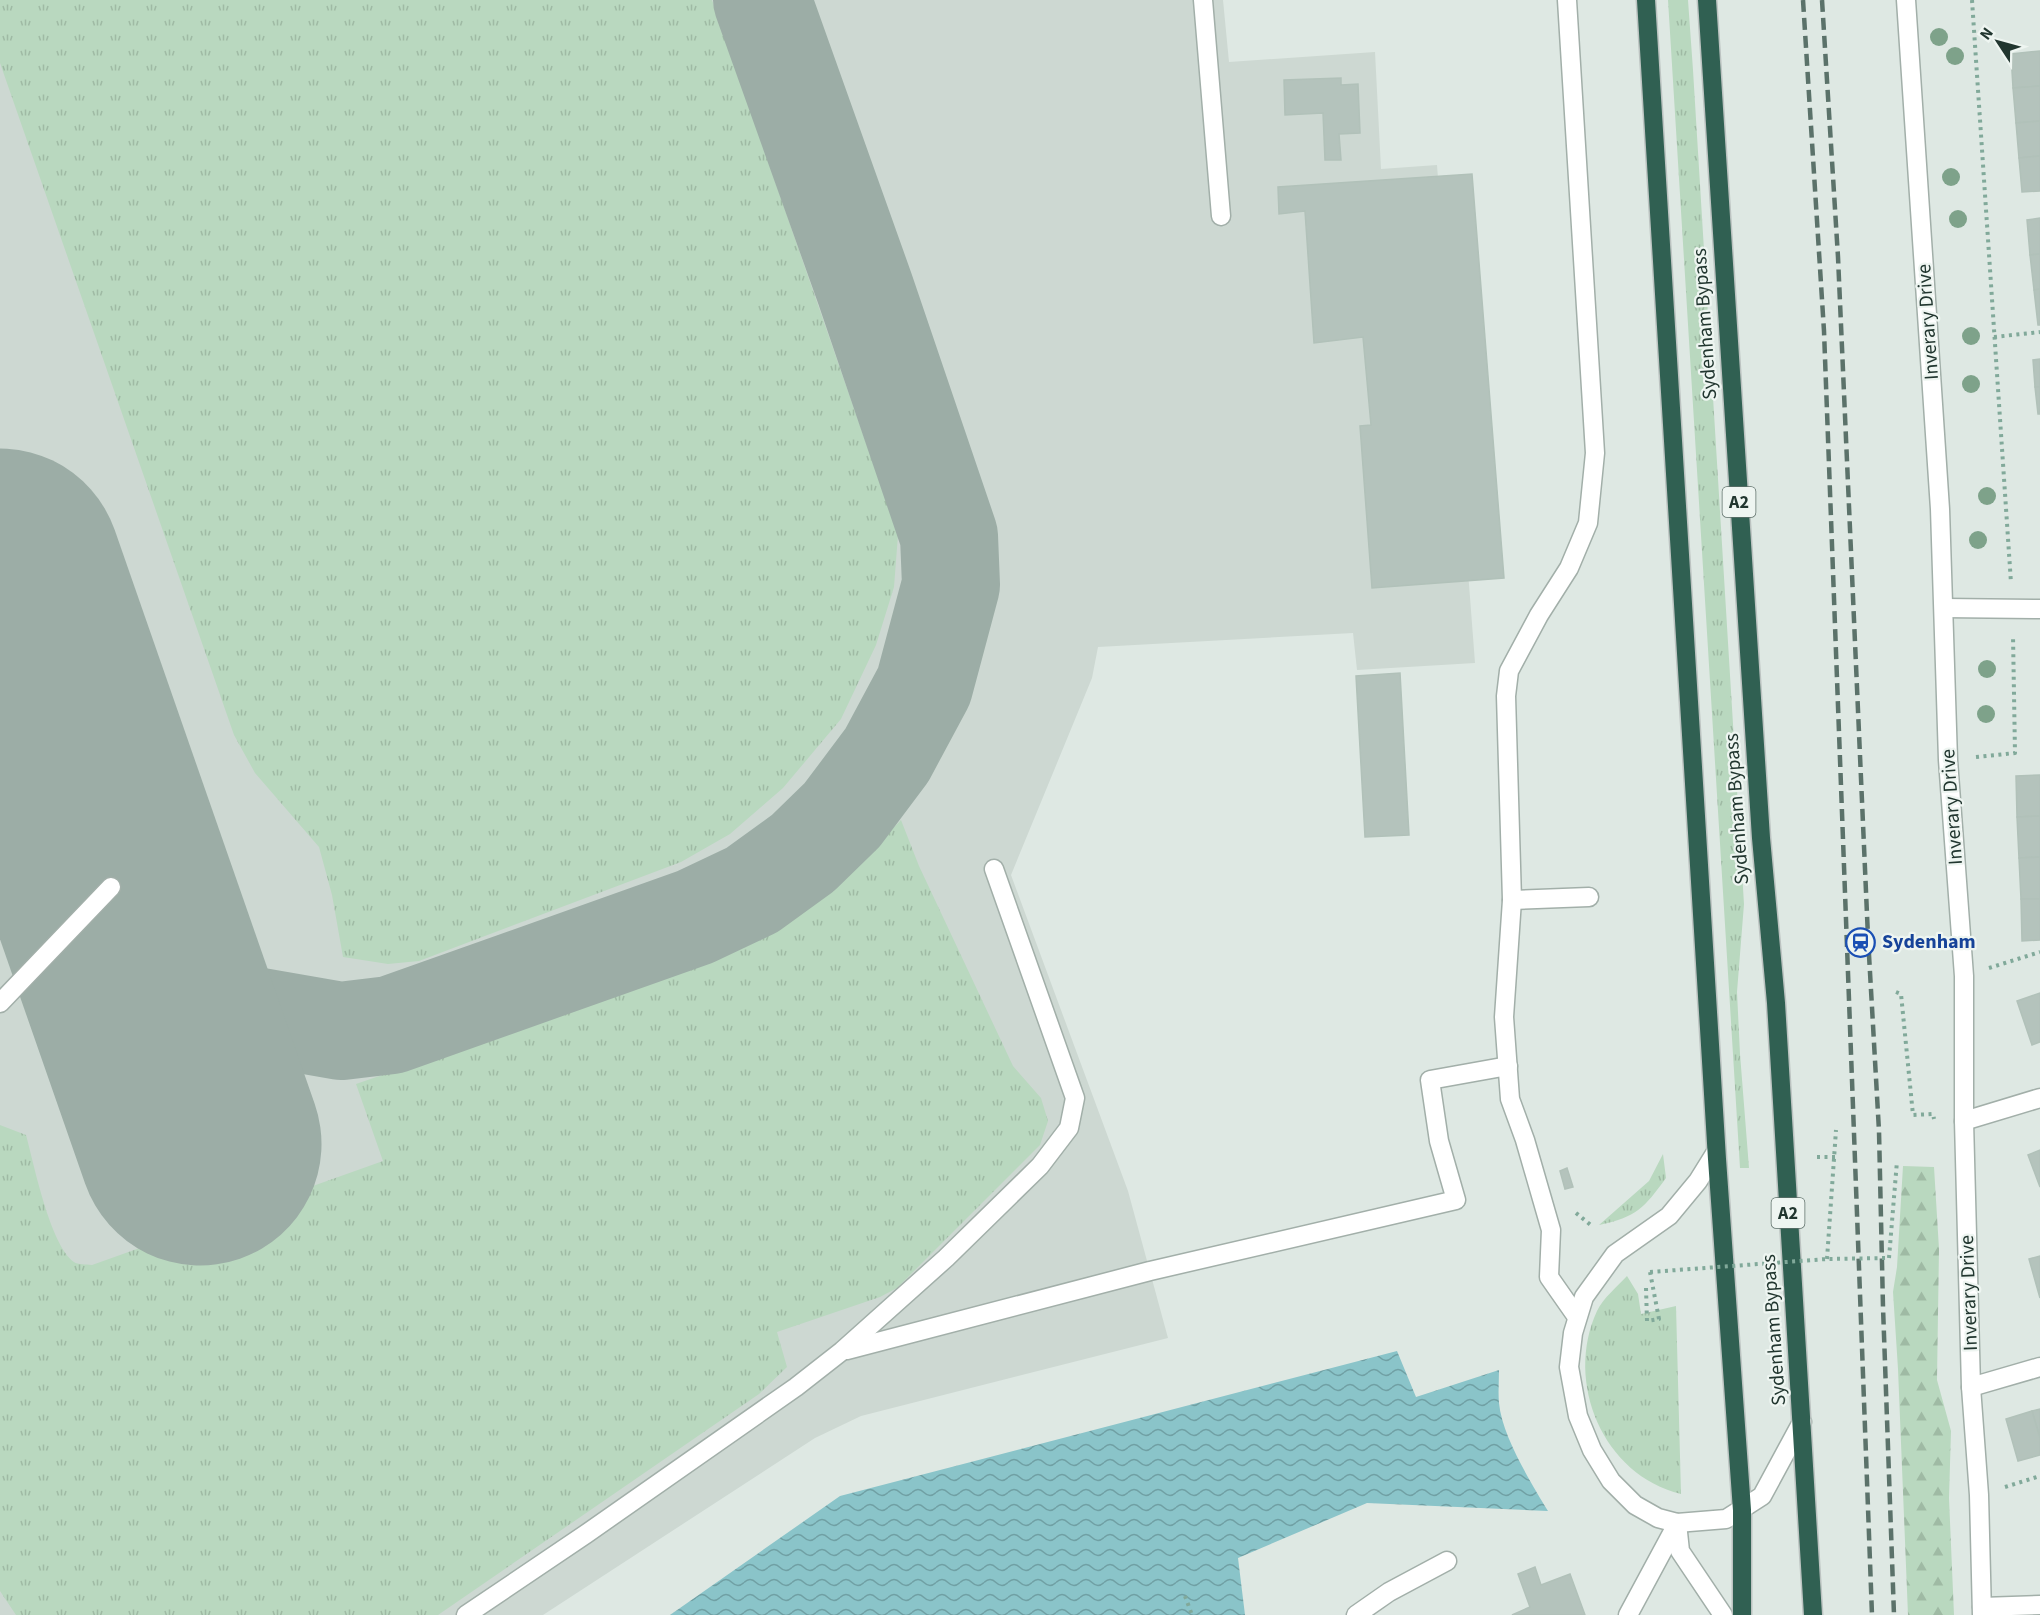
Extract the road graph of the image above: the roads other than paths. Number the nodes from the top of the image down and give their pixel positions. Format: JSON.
{"nodes":[{"id":1,"x":1203,"y":0,"type":"edge"},
{"id":2,"x":1566,"y":0,"type":"edge"},
{"id":3,"x":1646,"y":0,"type":"edge"},
{"id":4,"x":1707,"y":0,"type":"edge"},
{"id":5,"x":1906,"y":0,"type":"edge"},
{"id":6,"x":1221,"y":216,"type":"dead end"},
{"id":7,"x":1944,"y":608,"type":"junction"},
{"id":8,"x":2040,"y":609,"type":"edge"},
{"id":9,"x":994,"y":869,"type":"dead end"},
{"id":10,"x":111,"y":887,"type":"dead end"},
{"id":11,"x":1589,"y":897,"type":"dead end"},
{"id":12,"x":1512,"y":900,"type":"junction"},
{"id":13,"x":0,"y":1003,"type":"edge"},
{"id":14,"x":1508,"y":1066,"type":"junction"},
{"id":15,"x":2040,"y":1098,"type":"edge"},
{"id":16,"x":1964,"y":1121,"type":"junction"},
{"id":17,"x":1716,"y":1152,"type":"junction"},
{"id":18,"x":1577,"y":1317,"type":"junction"},
{"id":19,"x":842,"y":1351,"type":"junction"},
{"id":20,"x":2040,"y":1367,"type":"edge"},
{"id":21,"x":1971,"y":1387,"type":"junction"},
{"id":22,"x":1802,"y":1422,"type":"junction"},
{"id":23,"x":1742,"y":1510,"type":"junction"},
{"id":24,"x":1677,"y":1523,"type":"junction"},
{"id":25,"x":1447,"y":1561,"type":"dead end"},
{"id":26,"x":2040,"y":1605,"type":"edge"},
{"id":27,"x":1982,"y":1611,"type":"edge"},
{"id":28,"x":466,"y":1615,"type":"edge"},
{"id":29,"x":1356,"y":1615,"type":"edge"},
{"id":30,"x":1628,"y":1615,"type":"edge"},
{"id":31,"x":1723,"y":1615,"type":"edge"},
{"id":32,"x":1742,"y":1615,"type":"edge"},
{"id":33,"x":1814,"y":1615,"type":"edge"}],
"edges":[{"from":1,"to":6,"type":"street"},
{"from":2,"to":12,"type":"street"},
{"from":3,"to":17,"type":"highway","name":"Sydenham Bypass"},
{"from":4,"to":22,"type":"highway","name":"Sydenham Bypass","number":"A2"},
{"from":5,"to":7,"type":"street","name":"Inverary Drive"},
{"from":7,"to":8,"type":"street"},
{"from":7,"to":16,"type":"street","name":"Inverary Drive"},
{"from":9,"to":19,"type":"street"},
{"from":10,"to":13,"type":"street"},
{"from":11,"to":12,"type":"street"},
{"from":12,"to":14,"type":"street"},
{"from":14,"to":18,"type":"street"},
{"from":14,"to":19,"type":"street"},
{"from":15,"to":16,"type":"street"},
{"from":16,"to":21,"type":"street","name":"Inverary Drive"},
{"from":17,"to":18,"type":"street"},
{"from":17,"to":23,"type":"highway","name":"Sydenham Bypass"},
{"from":18,"to":24,"type":"street"},
{"from":19,"to":28,"type":"street"},
{"from":20,"to":21,"type":"street"},
{"from":21,"to":27,"type":"street","name":"Inverary Drive"},
{"from":22,"to":23,"type":"street"},
{"from":22,"to":33,"type":"highway","name":"Sydenham Bypass","number":"A2"},
{"from":23,"to":24,"type":"street"},
{"from":23,"to":32,"type":"highway","name":"Sydenham Bypass"},
{"from":24,"to":30,"type":"street"},
{"from":24,"to":31,"type":"street"},
{"from":25,"to":29,"type":"street"},
{"from":26,"to":27,"type":"street"}]}
